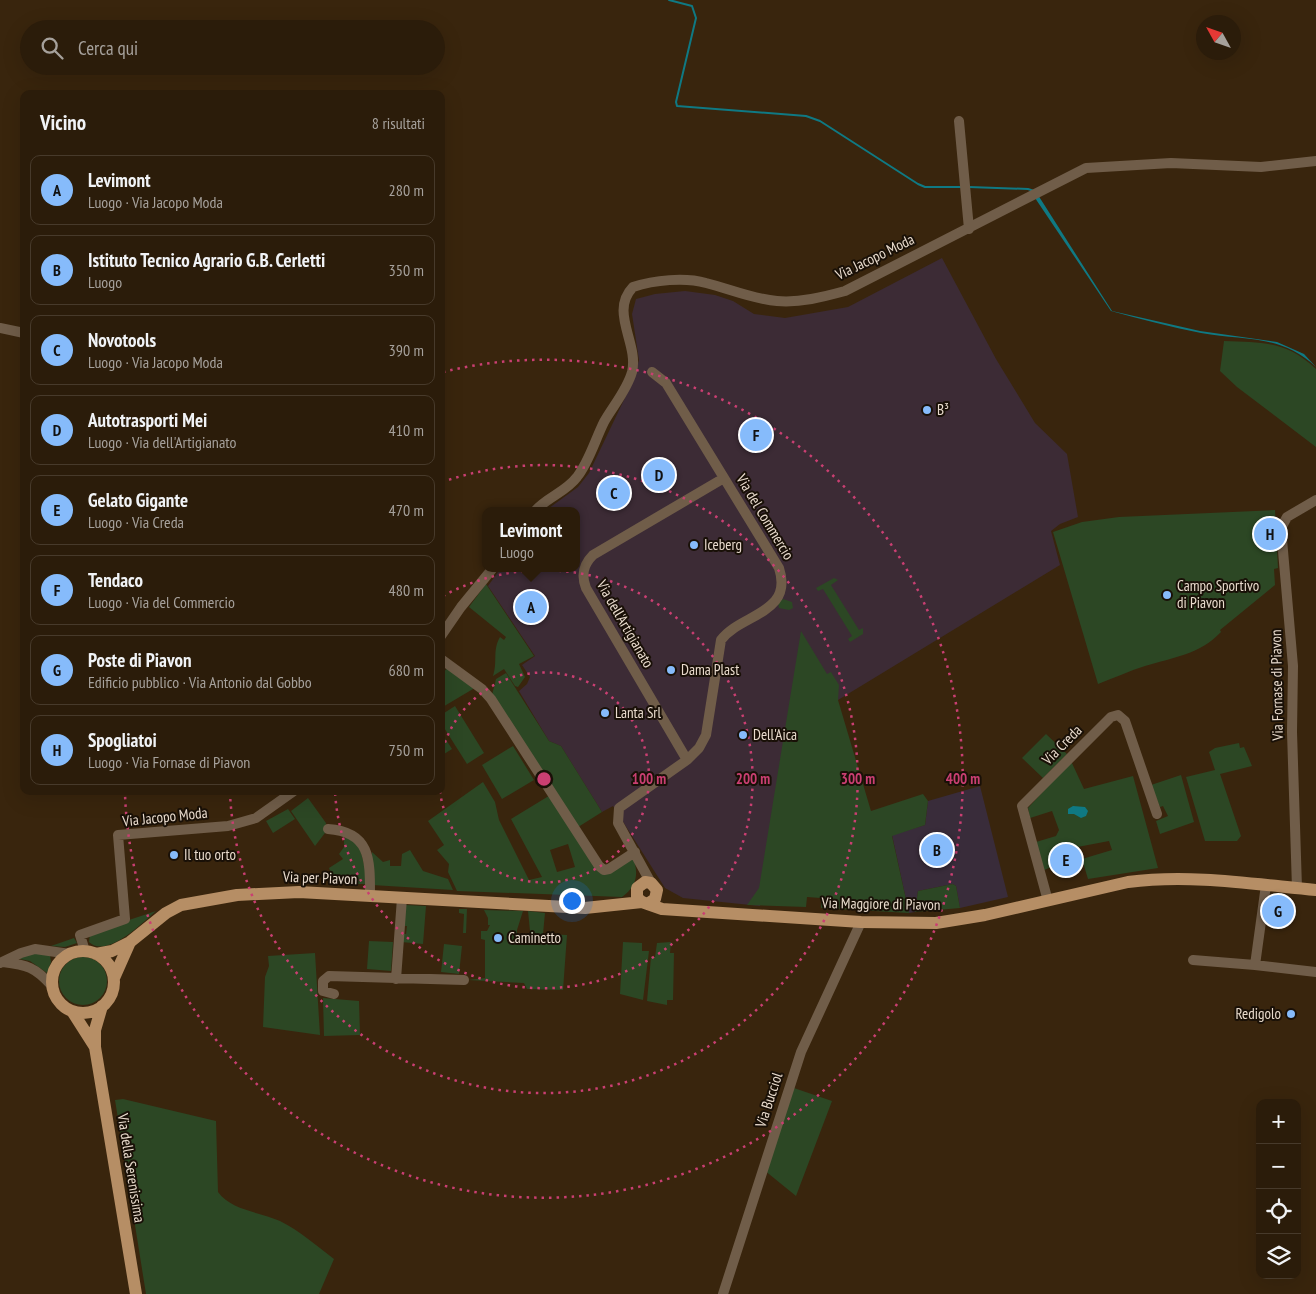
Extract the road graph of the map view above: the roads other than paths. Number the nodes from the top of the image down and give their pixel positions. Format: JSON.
{"nodes":[{"id":1,"x":959,"y":121,"type":"dead end"},
{"id":2,"x":1316,"y":161,"type":"edge"},
{"id":3,"x":969,"y":229,"type":"junction"},
{"id":4,"x":0,"y":328,"type":"edge"},
{"id":5,"x":20,"y":332,"type":"edge"},
{"id":6,"x":652,"y":372,"type":"dead end"},
{"id":7,"x":724,"y":478,"type":"junction"},
{"id":8,"x":1316,"y":500,"type":"edge"},
{"id":9,"x":540,"y":507,"type":"edge"},
{"id":10,"x":490,"y":572,"type":"edge"},
{"id":11,"x":445,"y":630,"type":"edge"},
{"id":12,"x":445,"y":663,"type":"edge"},
{"id":13,"x":687,"y":760,"type":"junction"},
{"id":14,"x":288,"y":795,"type":"edge"},
{"id":15,"x":1157,"y":814,"type":"dead end"},
{"id":16,"x":328,"y":829,"type":"dead end"},
{"id":17,"x":637,"y":857,"type":"junction"},
{"id":18,"x":1266,"y":885,"type":"junction"},
{"id":19,"x":1297,"y":888,"type":"junction"},
{"id":20,"x":1316,"y":890,"type":"edge"},
{"id":21,"x":646,"y":893,"type":"junction"},
{"id":22,"x":370,"y":896,"type":"junction"},
{"id":23,"x":402,"y":898,"type":"junction"},
{"id":24,"x":1048,"y":901,"type":"junction"},
{"id":25,"x":860,"y":922,"type":"junction"},
{"id":26,"x":130,"y":942,"type":"junction"},
{"id":27,"x":91,"y":952,"type":"junction"},
{"id":28,"x":70,"y":954,"type":"junction"},
{"id":29,"x":1194,"y":960,"type":"dead end"},
{"id":30,"x":2,"y":962,"type":"edge"},
{"id":31,"x":1255,"y":965,"type":"junction"},
{"id":32,"x":1316,"y":972,"type":"edge"},
{"id":33,"x":114,"y":978,"type":"junction"},
{"id":34,"x":396,"y":979,"type":"junction"},
{"id":35,"x":464,"y":980,"type":"dead end"},
{"id":36,"x":52,"y":986,"type":"junction"},
{"id":37,"x":334,"y":994,"type":"dead end"},
{"id":38,"x":102,"y":1006,"type":"junction"},
{"id":39,"x":72,"y":1011,"type":"junction"},
{"id":40,"x":95,"y":1047,"type":"junction"},
{"id":41,"x":136,"y":1294,"type":"edge"},
{"id":42,"x":722,"y":1294,"type":"edge"}],
"edges":[{"from":1,"to":3,"type":"street"},
{"from":2,"to":3,"type":"street","name":"Via Jacopo Moda"},
{"from":3,"to":9,"type":"street","name":"Via Jacopo Moda"},
{"from":4,"to":5,"type":"street"},
{"from":6,"to":7,"type":"street","name":"Via del Commercio"},
{"from":7,"to":13,"type":"street","name":"Via del Commercio"},
{"from":7,"to":13,"type":"street","name":"Via dell'Artigianato"},
{"from":8,"to":19,"type":"street","name":"Via Fornase di Piavon"},
{"from":10,"to":11,"type":"street"},
{"from":12,"to":17,"type":"street"},
{"from":13,"to":17,"type":"street","name":"Via del Commercio"},
{"from":14,"to":27,"type":"street","name":"Via Jacopo Moda"},
{"from":15,"to":24,"type":"street","name":"Via Creda"},
{"from":16,"to":22,"type":"street"},
{"from":17,"to":21,"type":"street","name":"Via del Commercio"},
{"from":18,"to":19,"type":"main road","name":"Via Maggiore di Piavon"},
{"from":18,"to":24,"type":"main road","name":"Via Maggiore di Piavon"},
{"from":18,"to":31,"type":"street"},
{"from":19,"to":20,"type":"main road","name":"Via Maggiore di Piavon"},
{"from":21,"to":23,"type":"main road","name":"Via per Piavon"},
{"from":21,"to":25,"type":"main road","name":"Via Maggiore di Piavon"},
{"from":22,"to":23,"type":"main road","name":"Via per Piavon"},
{"from":22,"to":26,"type":"main road","name":"Via per Piavon"},
{"from":23,"to":34,"type":"street"},
{"from":24,"to":25,"type":"main road","name":"Via Maggiore di Piavon"},
{"from":25,"to":42,"type":"street","name":"Via Bucciol"},
{"from":26,"to":27,"type":"main road","name":"Via per Piavon"},
{"from":26,"to":33,"type":"main road","name":"Via per Piavon"},
{"from":27,"to":28,"type":"main road"},
{"from":27,"to":33,"type":"main road"},
{"from":28,"to":30,"type":"street"},
{"from":28,"to":36,"type":"main road"},
{"from":29,"to":31,"type":"street"},
{"from":30,"to":36,"type":"street"},
{"from":31,"to":32,"type":"street"},
{"from":33,"to":38,"type":"main road"},
{"from":34,"to":35,"type":"street"},
{"from":34,"to":37,"type":"street"},
{"from":36,"to":39,"type":"main road"},
{"from":38,"to":39,"type":"main road"},
{"from":38,"to":40,"type":"main road"},
{"from":39,"to":40,"type":"main road"},
{"from":40,"to":41,"type":"main road","name":"Via della Serenissima"}]}
